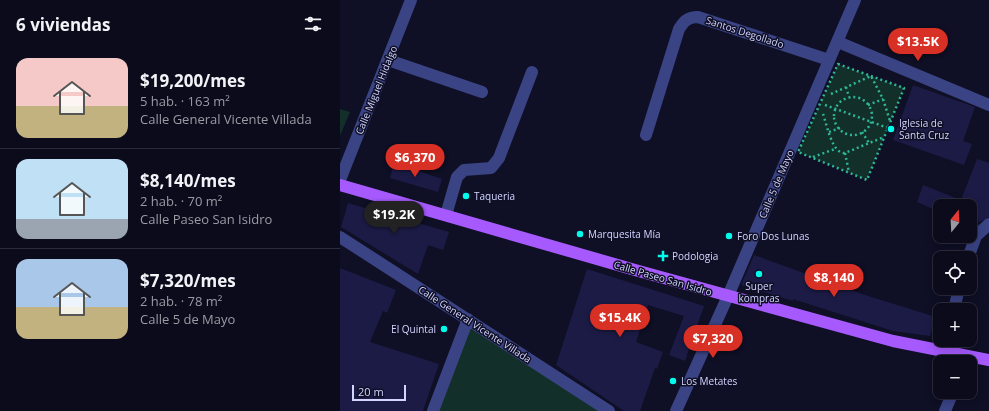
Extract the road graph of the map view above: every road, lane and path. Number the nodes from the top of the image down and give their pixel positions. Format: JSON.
{"nodes":[{"id":1,"x":411,"y":0,"type":"edge"},
{"id":2,"x":855,"y":0,"type":"edge"},
{"id":3,"x":838,"y":42,"type":"junction"},
{"id":4,"x":388,"y":60,"type":"junction"},
{"id":5,"x":829,"y":60,"type":"junction"},
{"id":6,"x":532,"y":72,"type":"dead end"},
{"id":7,"x":871,"y":76,"type":"junction"},
{"id":8,"x":846,"y":87,"type":"junction"},
{"id":9,"x":482,"y":92,"type":"dead end"},
{"id":10,"x":849,"y":97,"type":"junction"},
{"id":11,"x":823,"y":98,"type":"junction"},
{"id":12,"x":882,"y":98,"type":"junction"},
{"id":13,"x":820,"y":104,"type":"junction"},
{"id":14,"x":868,"y":105,"type":"junction"},
{"id":15,"x":989,"y":105,"type":"edge"},
{"id":16,"x":836,"y":109,"type":"junction"},
{"id":17,"x":871,"y":122,"type":"junction"},
{"id":18,"x":891,"y":122,"type":"junction"},
{"id":19,"x":840,"y":128,"type":"junction"},
{"id":20,"x":888,"y":128,"type":"junction"},
{"id":21,"x":829,"y":132,"type":"junction"},
{"id":22,"x":862,"y":132,"type":"junction"},
{"id":23,"x":646,"y":135,"type":"dead end"},
{"id":24,"x":884,"y":137,"type":"junction"},
{"id":25,"x":869,"y":143,"type":"junction"},
{"id":26,"x":835,"y":149,"type":"junction"},
{"id":27,"x":845,"y":153,"type":"junction"},
{"id":28,"x":812,"y":158,"type":"junction"},
{"id":29,"x":849,"y":173,"type":"junction"},
{"id":30,"x":340,"y":180,"type":"edge"},
{"id":31,"x":340,"y":185,"type":"edge"},
{"id":32,"x":446,"y":215,"type":"junction"},
{"id":33,"x":989,"y":224,"type":"edge"},
{"id":34,"x":340,"y":237,"type":"edge"},
{"id":35,"x":971,"y":251,"type":"edge"},
{"id":36,"x":728,"y":296,"type":"junction"},
{"id":37,"x":468,"y":319,"type":"junction"},
{"id":38,"x":933,"y":345,"type":"edge"},
{"id":39,"x":950,"y":347,"type":"edge"},
{"id":40,"x":962,"y":355,"type":"edge"},
{"id":41,"x":977,"y":359,"type":"edge"},
{"id":42,"x":989,"y":360,"type":"edge"},
{"id":43,"x":950,"y":399,"type":"edge"},
{"id":44,"x":433,"y":411,"type":"edge"},
{"id":45,"x":609,"y":411,"type":"edge"},
{"id":46,"x":676,"y":411,"type":"edge"},
{"id":47,"x":945,"y":411,"type":"edge"}],
"edges":[{"from":1,"to":4,"type":"street","name":"Calle Miguel Hidalgo"},
{"from":2,"to":3,"type":"street","name":"Calle 5 de Mayo"},
{"from":3,"to":5,"type":"street","name":"Calle 5 de Mayo"},
{"from":3,"to":15,"type":"street"},
{"from":4,"to":9,"type":"street"},
{"from":4,"to":30,"type":"street","name":"Calle Miguel Hidalgo"},
{"from":5,"to":23,"type":"street","name":"Santos Degollado"},
{"from":5,"to":36,"type":"street","name":"Calle 5 de Mayo"},
{"from":6,"to":32,"type":"street"},
{"from":7,"to":8,"type":"path"},
{"from":7,"to":11,"type":"path"},
{"from":7,"to":12,"type":"path"},
{"from":7,"to":18,"type":"path"},
{"from":8,"to":10,"type":"path"},
{"from":8,"to":11,"type":"path"},
{"from":10,"to":14,"type":"path"},
{"from":10,"to":16,"type":"path"},
{"from":11,"to":13,"type":"path"},
{"from":12,"to":14,"type":"path"},
{"from":12,"to":18,"type":"path"},
{"from":13,"to":16,"type":"path"},
{"from":13,"to":21,"type":"path"},
{"from":13,"to":28,"type":"path"},
{"from":14,"to":17,"type":"path"},
{"from":16,"to":17,"type":"path"},
{"from":16,"to":19,"type":"path"},
{"from":17,"to":20,"type":"path"},
{"from":17,"to":22,"type":"path"},
{"from":18,"to":20,"type":"path"},
{"from":19,"to":21,"type":"path"},
{"from":19,"to":22,"type":"path"},
{"from":20,"to":24,"type":"path"},
{"from":21,"to":26,"type":"path"},
{"from":22,"to":25,"type":"path"},
{"from":24,"to":25,"type":"path"},
{"from":24,"to":29,"type":"path"},
{"from":25,"to":27,"type":"path"},
{"from":26,"to":27,"type":"path"},
{"from":26,"to":28,"type":"path"},
{"from":27,"to":29,"type":"path"},
{"from":28,"to":29,"type":"path"},
{"from":31,"to":32,"type":"main road","name":"Calle Paseo San Isidro"},
{"from":32,"to":36,"type":"main road","name":"Calle Paseo San Isidro"},
{"from":33,"to":35,"type":"street"},
{"from":34,"to":37,"type":"street","name":"Calle General Vicente Villada"},
{"from":36,"to":38,"type":"main road","name":"Calle Paseo San Isidro"},
{"from":36,"to":46,"type":"street","name":"Calle 5 de Mayo"},
{"from":37,"to":44,"type":"street"},
{"from":37,"to":45,"type":"street","name":"Calle General Vicente Villada"},
{"from":39,"to":40,"type":"main road","name":"Calle Paseo San Isidro"},
{"from":41,"to":42,"type":"main road","name":"Calle Paseo San Isidro"},
{"from":43,"to":47,"type":"street"}]}
